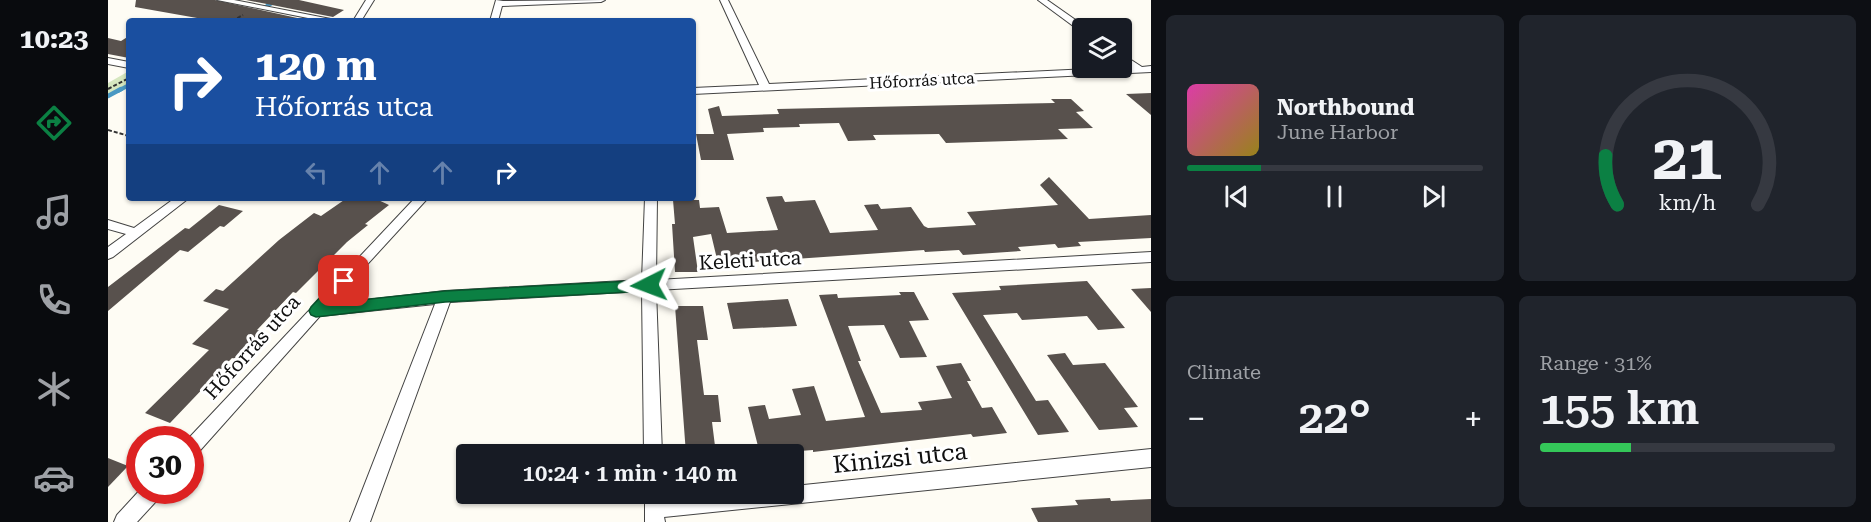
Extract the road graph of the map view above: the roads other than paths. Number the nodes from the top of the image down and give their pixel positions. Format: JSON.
{"nodes":[{"id":1,"x":221,"y":0,"type":"edge"},
{"id":2,"x":369,"y":0,"type":"edge"},
{"id":3,"x":601,"y":0,"type":"edge"},
{"id":4,"x":724,"y":0,"type":"edge"},
{"id":5,"x":1042,"y":0,"type":"edge"},
{"id":6,"x":500,"y":2,"type":"edge"},
{"id":7,"x":320,"y":18,"type":"edge"},
{"id":8,"x":359,"y":18,"type":"edge"},
{"id":9,"x":495,"y":18,"type":"edge"},
{"id":10,"x":1072,"y":21,"type":"edge"},
{"id":11,"x":108,"y":61,"type":"edge"},
{"id":12,"x":126,"y":64,"type":"edge"},
{"id":13,"x":1132,"y":64,"type":"edge"},
{"id":14,"x":1151,"y":69,"type":"edge"},
{"id":15,"x":1140,"y":70,"type":"junction"},
{"id":16,"x":1151,"y":78,"type":"edge"},
{"id":17,"x":765,"y":87,"type":"junction"},
{"id":18,"x":696,"y":91,"type":"edge"},
{"id":19,"x":179,"y":201,"type":"edge"},
{"id":20,"x":419,"y":201,"type":"edge"},
{"id":21,"x":651,"y":201,"type":"edge"},
{"id":22,"x":108,"y":224,"type":"edge"},
{"id":23,"x":136,"y":233,"type":"junction"},
{"id":24,"x":108,"y":255,"type":"edge"},
{"id":25,"x":1151,"y":257,"type":"edge"},
{"id":26,"x":649,"y":285,"type":"junction"},
{"id":27,"x":445,"y":297,"type":"junction"},
{"id":28,"x":316,"y":311,"type":"junction"},
{"id":29,"x":204,"y":434,"type":"edge"},
{"id":30,"x":653,"y":444,"type":"edge"},
{"id":31,"x":1151,"y":458,"type":"edge"},
{"id":32,"x":140,"y":504,"type":"edge"},
{"id":33,"x":655,"y":508,"type":"edge"},
{"id":34,"x":124,"y":522,"type":"edge"},
{"id":35,"x":360,"y":522,"type":"edge"}],
"edges":[{"from":1,"to":7,"type":"street"},
{"from":2,"to":8,"type":"street"},
{"from":3,"to":6,"type":"street"},
{"from":4,"to":17,"type":"street"},
{"from":5,"to":10,"type":"street"},
{"from":6,"to":9,"type":"street"},
{"from":11,"to":12,"type":"street"},
{"from":13,"to":15,"type":"street"},
{"from":14,"to":15,"type":"street","name":"Hőforrás utca"},
{"from":15,"to":16,"type":"street"},
{"from":15,"to":17,"type":"street","name":"Hőforrás utca"},
{"from":17,"to":18,"type":"street","name":"Hőforrás utca"},
{"from":19,"to":23,"type":"street"},
{"from":20,"to":28,"type":"street","name":"Hőforrás utca"},
{"from":21,"to":26,"type":"street"},
{"from":22,"to":23,"type":"street"},
{"from":23,"to":24,"type":"street"},
{"from":25,"to":26,"type":"street","name":"Keleti utca"},
{"from":26,"to":27,"type":"street","name":"Keleti utca"},
{"from":26,"to":30,"type":"street"},
{"from":27,"to":28,"type":"street","name":"Keleti utca"},
{"from":27,"to":35,"type":"street"},
{"from":28,"to":29,"type":"street","name":"Hőforrás utca"},
{"from":31,"to":33,"type":"street","name":"Kinizsi utca"},
{"from":32,"to":34,"type":"street"}]}
